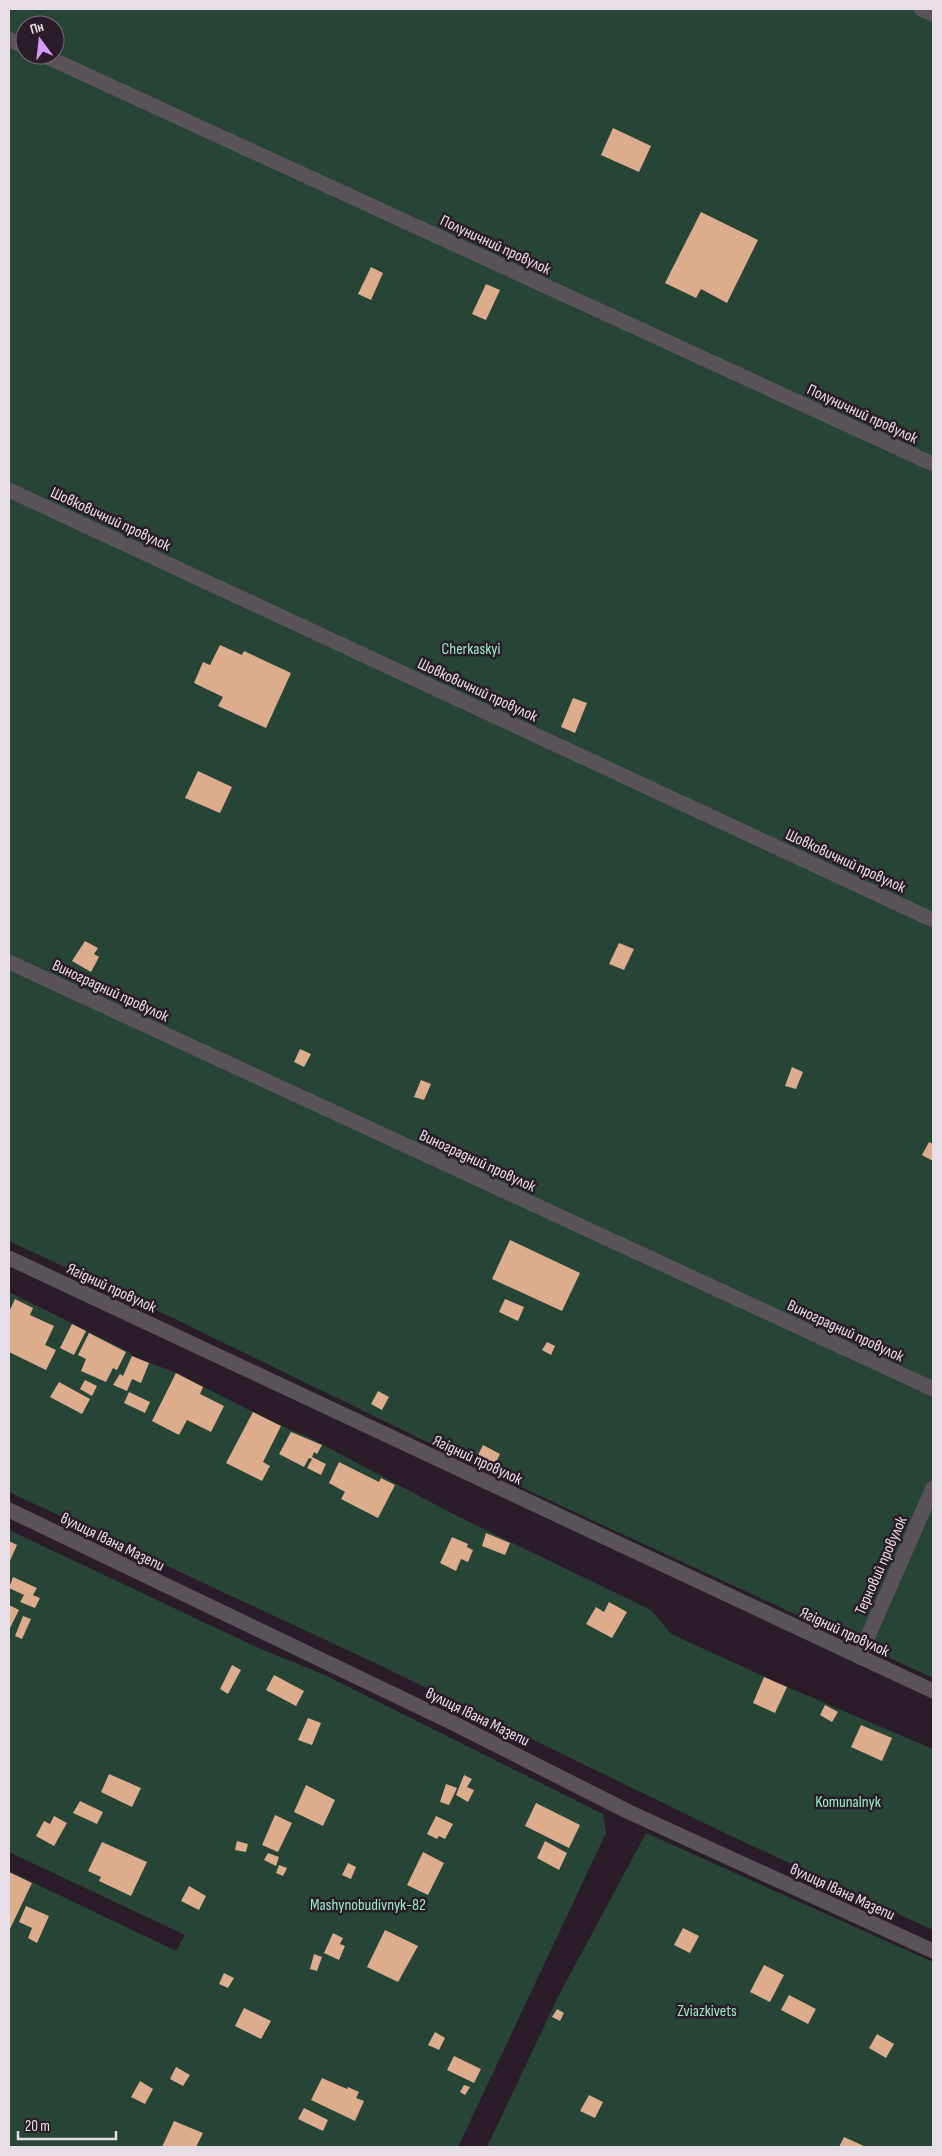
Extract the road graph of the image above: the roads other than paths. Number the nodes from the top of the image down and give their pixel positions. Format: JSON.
{"nodes":[{"id":1,"x":921,"y":9,"type":"edge"},
{"id":2,"x":933,"y":14,"type":"edge"},
{"id":3,"x":65,"y":65,"type":"edge"},
{"id":4,"x":933,"y":464,"type":"edge"},
{"id":5,"x":9,"y":490,"type":"edge"},
{"id":6,"x":933,"y":920,"type":"edge"},
{"id":7,"x":9,"y":962,"type":"edge"},
{"id":8,"x":9,"y":1258,"type":"edge"},
{"id":9,"x":933,"y":1389,"type":"edge"},
{"id":10,"x":933,"y":1488,"type":"edge"},
{"id":11,"x":9,"y":1510,"type":"edge"},
{"id":12,"x":859,"y":1657,"type":"junction"},
{"id":13,"x":933,"y":1691,"type":"edge"},
{"id":14,"x":933,"y":1951,"type":"edge"}],
"edges":[{"from":1,"to":2,"type":"street"},
{"from":3,"to":4,"type":"street","name":"Полуничний провулок"},
{"from":5,"to":6,"type":"street","name":"Шовковичний провулок"},
{"from":7,"to":9,"type":"street","name":"Виноградний провулок"},
{"from":8,"to":12,"type":"street","name":"Ягідний провулок"},
{"from":10,"to":12,"type":"street","name":"Терновий провулок"},
{"from":11,"to":14,"type":"street","name":"вулиця Івана Мазепи"},
{"from":12,"to":13,"type":"street","name":"Ягідний провулок"}]}
